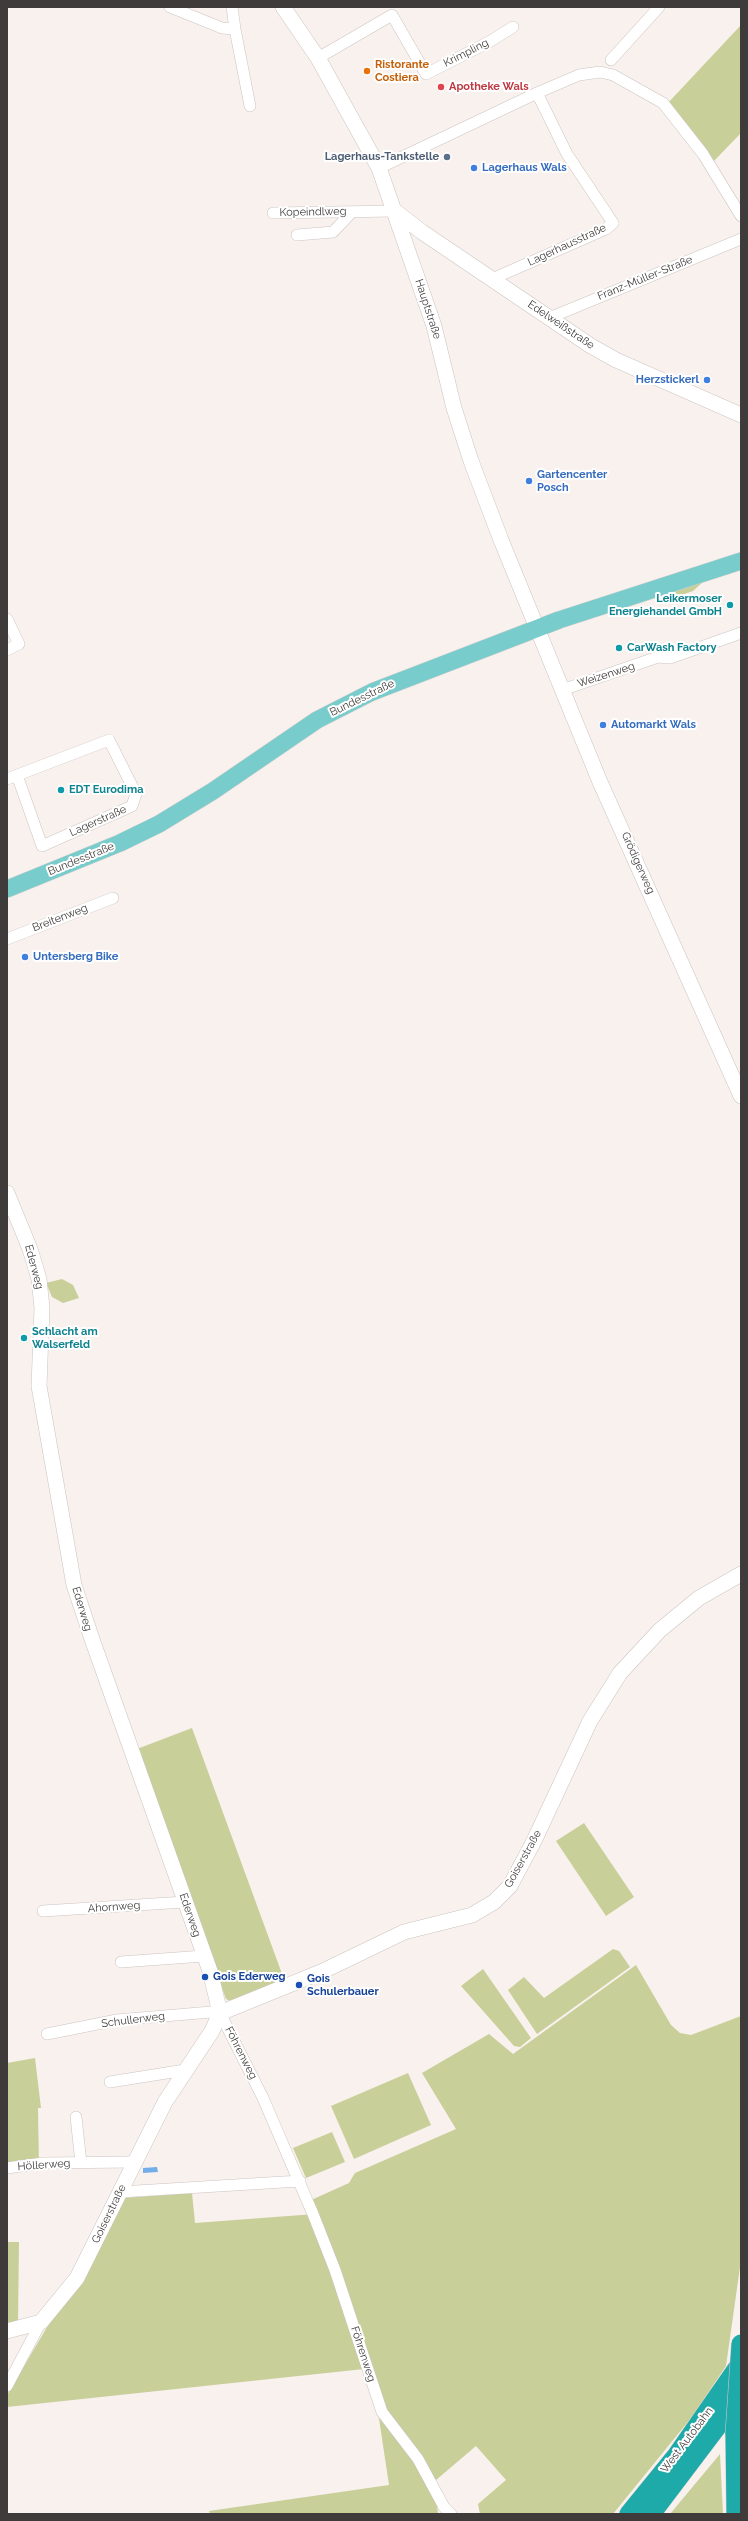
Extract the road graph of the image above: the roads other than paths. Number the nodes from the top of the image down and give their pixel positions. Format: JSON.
{"nodes":[{"id":1,"x":170,"y":7,"type":"edge"},
{"id":2,"x":232,"y":7,"type":"edge"},
{"id":3,"x":283,"y":7,"type":"edge"},
{"id":4,"x":659,"y":7,"type":"edge"},
{"id":5,"x":513,"y":27,"type":"dead end"},
{"id":6,"x":235,"y":29,"type":"junction"},
{"id":7,"x":318,"y":58,"type":"junction"},
{"id":8,"x":611,"y":60,"type":"dead end"},
{"id":9,"x":537,"y":93,"type":"junction"},
{"id":10,"x":250,"y":106,"type":"dead end"},
{"id":11,"x":379,"y":168,"type":"junction"},
{"id":12,"x":394,"y":211,"type":"junction"},
{"id":13,"x":352,"y":212,"type":"junction"},
{"id":14,"x":273,"y":213,"type":"dead end"},
{"id":15,"x":741,"y":216,"type":"edge"},
{"id":16,"x":297,"y":235,"type":"dead end"},
{"id":17,"x":741,"y":239,"type":"edge"},
{"id":18,"x":492,"y":279,"type":"junction"},
{"id":19,"x":549,"y":318,"type":"junction"},
{"id":20,"x":741,"y":415,"type":"edge"},
{"id":21,"x":741,"y":561,"type":"edge"},
{"id":22,"x":7,"y":619,"type":"edge"},
{"id":23,"x":536,"y":628,"type":"junction"},
{"id":24,"x":741,"y":633,"type":"edge"},
{"id":25,"x":7,"y":650,"type":"edge"},
{"id":26,"x":562,"y":690,"type":"junction"},
{"id":27,"x":12,"y":777,"type":"edge"},
{"id":28,"x":7,"y":889,"type":"edge"},
{"id":29,"x":113,"y":898,"type":"dead end"},
{"id":30,"x":7,"y":939,"type":"edge"},
{"id":31,"x":741,"y":1096,"type":"edge"},
{"id":32,"x":7,"y":1193,"type":"edge"},
{"id":33,"x":741,"y":1574,"type":"edge"},
{"id":34,"x":185,"y":1902,"type":"junction"},
{"id":35,"x":43,"y":1911,"type":"dead end"},
{"id":36,"x":204,"y":1956,"type":"junction"},
{"id":37,"x":121,"y":1962,"type":"dead end"},
{"id":38,"x":220,"y":2013,"type":"junction"},
{"id":39,"x":47,"y":2034,"type":"dead end"},
{"id":40,"x":185,"y":2070,"type":"junction"},
{"id":41,"x":110,"y":2082,"type":"dead end"},
{"id":42,"x":76,"y":2117,"type":"dead end"},
{"id":43,"x":134,"y":2162,"type":"junction"},
{"id":44,"x":81,"y":2163,"type":"junction"},
{"id":45,"x":7,"y":2168,"type":"edge"},
{"id":46,"x":300,"y":2181,"type":"junction"},
{"id":47,"x":120,"y":2192,"type":"junction"},
{"id":48,"x":41,"y":2322,"type":"junction"},
{"id":49,"x":7,"y":2331,"type":"edge"},
{"id":50,"x":741,"y":2344,"type":"edge"},
{"id":51,"x":741,"y":2363,"type":"edge"},
{"id":52,"x":7,"y":2386,"type":"edge"},
{"id":53,"x":741,"y":2395,"type":"edge"},
{"id":54,"x":451,"y":2514,"type":"edge"},
{"id":55,"x":629,"y":2514,"type":"edge"},
{"id":56,"x":651,"y":2514,"type":"edge"},
{"id":57,"x":736,"y":2514,"type":"edge"}],
"edges":[{"from":1,"to":6,"type":"street"},
{"from":2,"to":6,"type":"street"},
{"from":3,"to":7,"type":"street","name":"Hauptstraße"},
{"from":4,"to":8,"type":"street"},
{"from":5,"to":7,"type":"street","name":"Krimpling"},
{"from":6,"to":10,"type":"street"},
{"from":7,"to":11,"type":"street","name":"Hauptstraße"},
{"from":9,"to":11,"type":"street"},
{"from":9,"to":15,"type":"street"},
{"from":9,"to":18,"type":"street","name":"Lagerhausstraße"},
{"from":11,"to":12,"type":"street","name":"Hauptstraße"},
{"from":12,"to":13,"type":"street","name":"Kopeindlweg"},
{"from":12,"to":18,"type":"street","name":"Edelweißstraße"},
{"from":12,"to":23,"type":"street","name":"Hauptstraße"},
{"from":13,"to":14,"type":"street","name":"Kopeindlweg"},
{"from":13,"to":16,"type":"street","name":"Kopeindlweg"},
{"from":17,"to":19,"type":"street","name":"Franz-Müller-Straße"},
{"from":18,"to":19,"type":"street","name":"Edelweißstraße"},
{"from":19,"to":20,"type":"street","name":"Edelweißstraße"},
{"from":21,"to":23,"type":"main road","name":"Bundesstraße"},
{"from":22,"to":25,"type":"street"},
{"from":23,"to":26,"type":"street","name":"Grödigerweg"},
{"from":23,"to":28,"type":"main road","name":"Bundesstraße"},
{"from":24,"to":26,"type":"street","name":"Weizenweg"},
{"from":26,"to":31,"type":"street","name":"Grödigerweg"},
{"from":27,"to":27,"type":"street","name":"Lagerstraße"},
{"from":29,"to":30,"type":"street","name":"Breitenweg"},
{"from":32,"to":34,"type":"street","name":"Ederweg"},
{"from":33,"to":38,"type":"street","name":"Goiserstraße"},
{"from":34,"to":35,"type":"street","name":"Ahornweg"},
{"from":34,"to":36,"type":"street","name":"Ederweg"},
{"from":36,"to":37,"type":"street"},
{"from":36,"to":38,"type":"street","name":"Ederweg"},
{"from":38,"to":39,"type":"street","name":"Schullerweg"},
{"from":38,"to":40,"type":"street","name":"Goiserstraße"},
{"from":38,"to":46,"type":"street","name":"Föhrenweg"},
{"from":40,"to":41,"type":"street"},
{"from":40,"to":43,"type":"street","name":"Goiserstraße"},
{"from":42,"to":44,"type":"street","name":"Höllerweg"},
{"from":43,"to":44,"type":"street","name":"Höllerweg"},
{"from":43,"to":47,"type":"street","name":"Goiserstraße"},
{"from":44,"to":45,"type":"street","name":"Höllerweg"},
{"from":46,"to":47,"type":"street"},
{"from":46,"to":54,"type":"street","name":"Föhrenweg"},
{"from":47,"to":48,"type":"street","name":"Goiserstraße"},
{"from":48,"to":49,"type":"street"},
{"from":48,"to":52,"type":"street"},
{"from":50,"to":57,"type":"highway","bridge":true},
{"from":51,"to":55,"type":"highway","name":"West Autobahn"},
{"from":53,"to":56,"type":"highway","name":"West Autobahn"}]}
